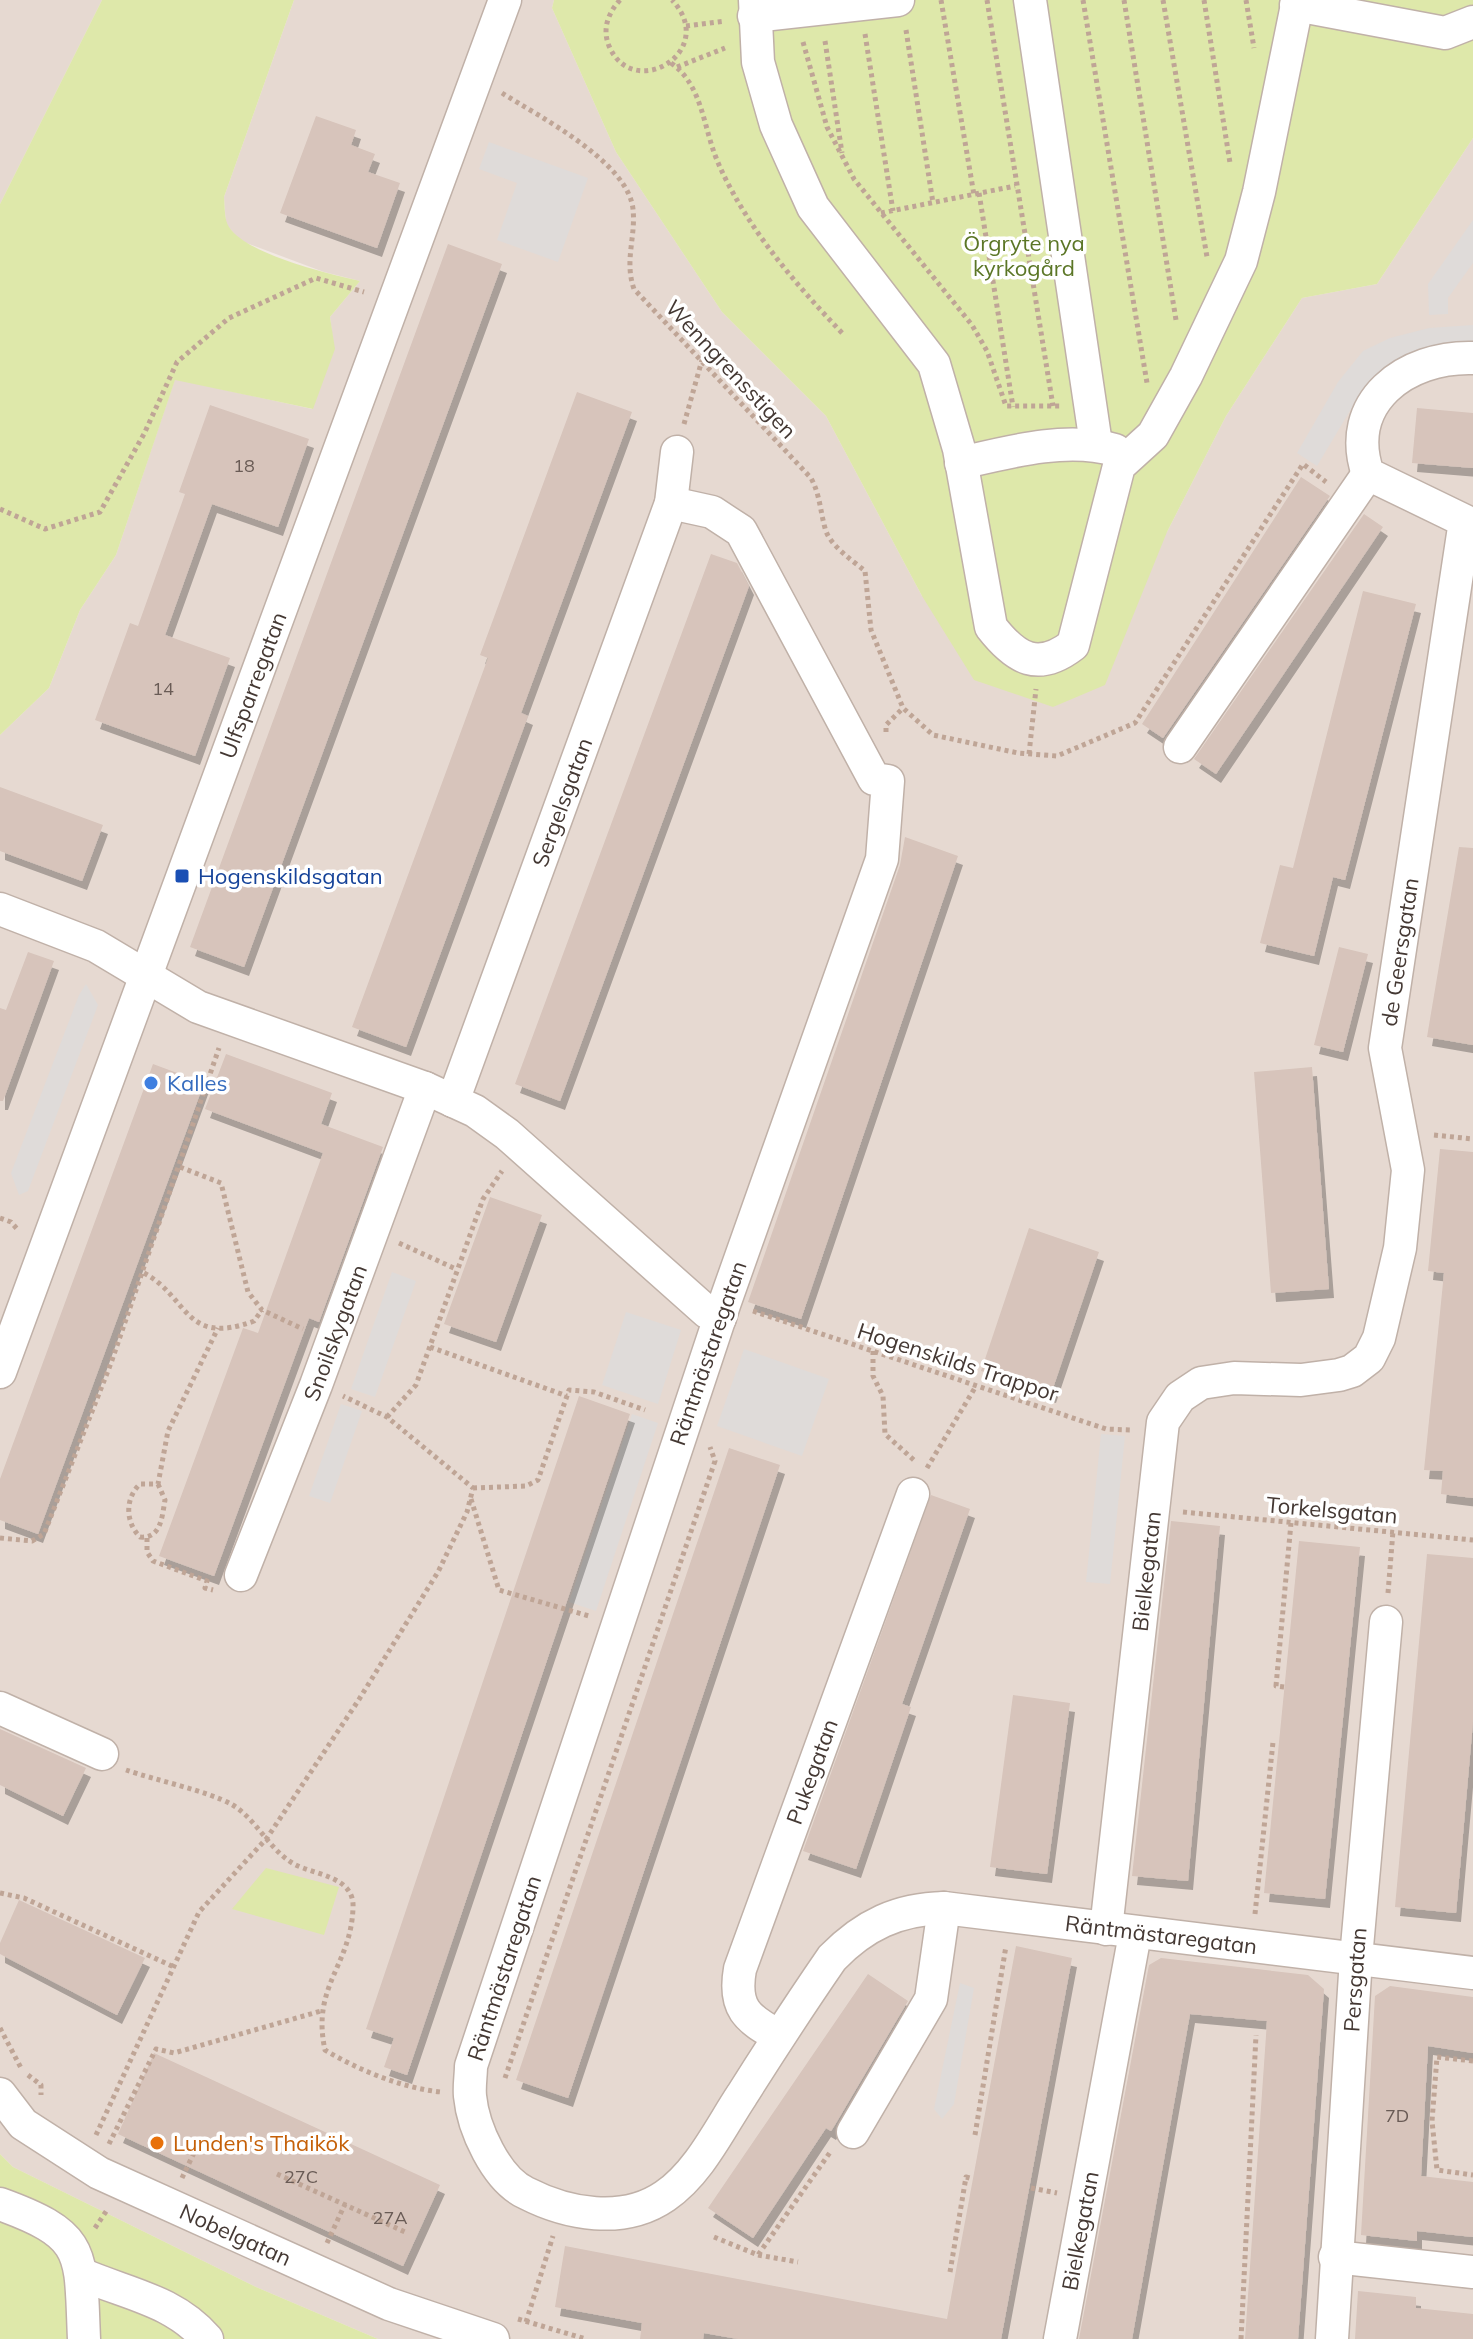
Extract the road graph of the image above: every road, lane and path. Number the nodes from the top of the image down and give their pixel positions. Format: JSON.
{"nodes":[{"id":1,"x":505,"y":0,"type":"edge"},
{"id":2,"x":620,"y":0,"type":"edge"},
{"id":3,"x":672,"y":0,"type":"edge"},
{"id":4,"x":941,"y":0,"type":"edge"},
{"id":5,"x":987,"y":0,"type":"edge"},
{"id":6,"x":1030,"y":0,"type":"edge"},
{"id":7,"x":1083,"y":0,"type":"edge"},
{"id":8,"x":1124,"y":0,"type":"edge"},
{"id":9,"x":1163,"y":0,"type":"edge"},
{"id":10,"x":1204,"y":0,"type":"edge"},
{"id":11,"x":1297,"y":2,"type":"edge"},
{"id":12,"x":860,"y":6,"type":"junction"},
{"id":13,"x":901,"y":8,"type":"edge"},
{"id":14,"x":807,"y":9,"type":"junction"},
{"id":15,"x":756,"y":20,"type":"edge"},
{"id":16,"x":1473,"y":22,"type":"edge"},
{"id":17,"x":674,"y":65,"type":"junction"},
{"id":18,"x":504,"y":78,"type":"dead end"},
{"id":19,"x":499,"y":91,"type":"junction"},
{"id":20,"x":494,"y":105,"type":"dead end"},
{"id":21,"x":843,"y":157,"type":"junction"},
{"id":22,"x":1232,"y":170,"type":"dead end"},
{"id":23,"x":1015,"y":186,"type":"junction"},
{"id":24,"x":977,"y":194,"type":"junction"},
{"id":25,"x":933,"y":203,"type":"junction"},
{"id":26,"x":893,"y":211,"type":"junction"},
{"id":27,"x":881,"y":213,"type":"junction"},
{"id":28,"x":395,"y":303,"type":"junction"},
{"id":29,"x":1216,"y":309,"type":"junction"},
{"id":30,"x":844,"y":335,"type":"dead end"},
{"id":31,"x":1473,"y":358,"type":"edge"},
{"id":32,"x":702,"y":359,"type":"junction"},
{"id":33,"x":1186,"y":376,"type":"junction"},
{"id":34,"x":1090,"y":403,"type":"junction"},
{"id":35,"x":1053,"y":406,"type":"junction"},
{"id":36,"x":1013,"y":407,"type":"junction"},
{"id":37,"x":1155,"y":431,"type":"junction"},
{"id":38,"x":1096,"y":444,"type":"junction"},
{"id":39,"x":677,"y":452,"type":"joint"},
{"id":40,"x":1133,"y":455,"type":"junction"},
{"id":41,"x":961,"y":463,"type":"junction"},
{"id":42,"x":1364,"y":464,"type":"junction"},
{"id":43,"x":671,"y":503,"type":"junction"},
{"id":44,"x":0,"y":509,"type":"edge"},
{"id":45,"x":1469,"y":518,"type":"edge"},
{"id":46,"x":903,"y":708,"type":"junction"},
{"id":47,"x":1036,"y":713,"type":"dead end"},
{"id":48,"x":886,"y":725,"type":"dead end"},
{"id":49,"x":1180,"y":747,"type":"dead end"},
{"id":50,"x":1029,"y":754,"type":"junction"},
{"id":51,"x":0,"y":909,"type":"edge"},
{"id":52,"x":145,"y":977,"type":"junction"},
{"id":53,"x":229,"y":1018,"type":"junction"},
{"id":54,"x":439,"y":1094,"type":"junction"},
{"id":55,"x":1403,"y":1134,"type":"junction"},
{"id":56,"x":1473,"y":1139,"type":"edge"},
{"id":57,"x":180,"y":1167,"type":"junction"},
{"id":58,"x":493,"y":1183,"type":"dead end"},
{"id":59,"x":371,"y":1231,"type":"junction"},
{"id":60,"x":456,"y":1269,"type":"junction"},
{"id":61,"x":143,"y":1273,"type":"junction"},
{"id":62,"x":262,"y":1310,"type":"junction"},
{"id":63,"x":737,"y":1316,"type":"junction"},
{"id":64,"x":8,"y":1326,"type":"edge"},
{"id":65,"x":218,"y":1328,"type":"junction"},
{"id":66,"x":329,"y":1342,"type":"junction"},
{"id":67,"x":430,"y":1347,"type":"junction"},
{"id":68,"x":873,"y":1351,"type":"junction"},
{"id":69,"x":1352,"y":1371,"type":"joint"},
{"id":70,"x":0,"y":1372,"type":"edge"},
{"id":71,"x":316,"y":1385,"type":"junction"},
{"id":72,"x":976,"y":1386,"type":"junction"},
{"id":73,"x":567,"y":1396,"type":"junction"},
{"id":74,"x":645,"y":1410,"type":"dead end"},
{"id":75,"x":387,"y":1417,"type":"junction"},
{"id":76,"x":1159,"y":1431,"type":"junction"},
{"id":77,"x":946,"y":1434,"type":"dead end"},
{"id":78,"x":709,"y":1436,"type":"dead end"},
{"id":79,"x":920,"y":1482,"type":"joint"},
{"id":80,"x":158,"y":1484,"type":"junction"},
{"id":81,"x":473,"y":1488,"type":"junction"},
{"id":82,"x":470,"y":1498,"type":"junction"},
{"id":83,"x":1188,"y":1513,"type":"dead end"},
{"id":84,"x":1291,"y":1523,"type":"junction"},
{"id":85,"x":1393,"y":1531,"type":"junction"},
{"id":86,"x":0,"y":1538,"type":"edge"},
{"id":87,"x":147,"y":1538,"type":"junction"},
{"id":88,"x":1473,"y":1540,"type":"edge"},
{"id":89,"x":241,"y":1575,"type":"joint"},
{"id":90,"x":1386,"y":1622,"type":"joint"},
{"id":91,"x":617,"y":1625,"type":"junction"},
{"id":92,"x":1284,"y":1687,"type":"dead end"},
{"id":93,"x":0,"y":1708,"type":"edge"},
{"id":94,"x":1273,"y":1742,"type":"dead end"},
{"id":95,"x":110,"y":1760,"type":"joint"},
{"id":96,"x":267,"y":1838,"type":"junction"},
{"id":97,"x":0,"y":1893,"type":"edge"},
{"id":98,"x":944,"y":1908,"type":"junction"},
{"id":99,"x":1120,"y":1931,"type":"junction"},
{"id":100,"x":998,"y":1940,"type":"dead end"},
{"id":101,"x":1007,"y":1941,"type":"junction"},
{"id":102,"x":1020,"y":1943,"type":"dead end"},
{"id":103,"x":1251,"y":1947,"type":"junction"},
{"id":104,"x":1356,"y":1958,"type":"junction"},
{"id":105,"x":174,"y":1967,"type":"junction"},
{"id":106,"x":1473,"y":1973,"type":"edge"},
{"id":107,"x":321,"y":2011,"type":"junction"},
{"id":108,"x":0,"y":2028,"type":"edge"},
{"id":109,"x":1256,"y":2035,"type":"dead end"},
{"id":110,"x":779,"y":2036,"type":"junction"},
{"id":111,"x":475,"y":2054,"type":"junction"},
{"id":112,"x":1473,"y":2061,"type":"edge"},
{"id":113,"x":509,"y":2064,"type":"junction"},
{"id":114,"x":500,"y":2091,"type":"dead end"},
{"id":115,"x":0,"y":2094,"type":"edge"},
{"id":116,"x":447,"y":2101,"type":"dead end"},
{"id":117,"x":49,"y":2104,"type":"dead end"},
{"id":118,"x":1424,"y":2121,"type":"dead end"},
{"id":119,"x":1432,"y":2121,"type":"junction"},
{"id":120,"x":85,"y":2131,"type":"dead end"},
{"id":121,"x":853,"y":2132,"type":"joint"},
{"id":122,"x":975,"y":2135,"type":"dead end"},
{"id":123,"x":202,"y":2136,"type":"dead end"},
{"id":124,"x":95,"y":2137,"type":"junction"},
{"id":125,"x":109,"y":2144,"type":"junction"},
{"id":126,"x":123,"y":2151,"type":"dead end"},
{"id":127,"x":277,"y":2174,"type":"dead end"},
{"id":128,"x":1473,"y":2175,"type":"edge"},
{"id":129,"x":973,"y":2179,"type":"dead end"},
{"id":130,"x":197,"y":2185,"type":"dead end"},
{"id":131,"x":1031,"y":2188,"type":"dead end"},
{"id":132,"x":1069,"y":2196,"type":"dead end"},
{"id":133,"x":0,"y":2204,"type":"edge"},
{"id":134,"x":345,"y":2204,"type":"junction"},
{"id":135,"x":405,"y":2232,"type":"dead end"},
{"id":136,"x":331,"y":2233,"type":"dead end"},
{"id":137,"x":563,"y":2234,"type":"dead end"},
{"id":138,"x":714,"y":2237,"type":"dead end"},
{"id":139,"x":312,"y":2238,"type":"dead end"},
{"id":140,"x":339,"y":2250,"type":"dead end"},
{"id":141,"x":758,"y":2255,"type":"junction"},
{"id":142,"x":1335,"y":2257,"type":"junction"},
{"id":143,"x":798,"y":2262,"type":"dead end"},
{"id":144,"x":950,"y":2272,"type":"dead end"},
{"id":145,"x":1473,"y":2272,"type":"edge"},
{"id":146,"x":81,"y":2274,"type":"junction"},
{"id":147,"x":526,"y":2322,"type":"junction"},
{"id":148,"x":502,"y":2328,"type":"edge"},
{"id":149,"x":84,"y":2339,"type":"edge"},
{"id":150,"x":207,"y":2339,"type":"edge"},
{"id":151,"x":586,"y":2339,"type":"edge"},
{"id":152,"x":1060,"y":2339,"type":"edge"},
{"id":153,"x":1241,"y":2339,"type":"edge"},
{"id":154,"x":1332,"y":2339,"type":"edge"}],
"edges":[{"from":1,"to":28,"type":"street","name":"Ulfsparregatan"},
{"from":2,"to":17,"type":"path"},
{"from":3,"to":17,"type":"path"},
{"from":4,"to":24,"type":"path"},
{"from":5,"to":23,"type":"path"},
{"from":6,"to":34,"type":"street"},
{"from":7,"to":37,"type":"path"},
{"from":8,"to":33,"type":"path"},
{"from":9,"to":29,"type":"path"},
{"from":10,"to":22,"type":"path"},
{"from":11,"to":16,"type":"street"},
{"from":11,"to":29,"type":"street"},
{"from":12,"to":13,"type":"street"},
{"from":12,"to":14,"type":"street"},
{"from":12,"to":26,"type":"path"},
{"from":13,"to":25,"type":"path"},
{"from":14,"to":15,"type":"street"},
{"from":14,"to":21,"type":"path"},
{"from":14,"to":21,"type":"path"},
{"from":15,"to":17,"type":"path"},
{"from":15,"to":41,"type":"street"},
{"from":17,"to":30,"type":"path"},
{"from":18,"to":19,"type":"path"},
{"from":19,"to":20,"type":"path"},
{"from":19,"to":32,"type":"path","name":"Wenngrensstigen"},
{"from":21,"to":27,"type":"path"},
{"from":23,"to":24,"type":"path"},
{"from":23,"to":35,"type":"path"},
{"from":24,"to":25,"type":"path"},
{"from":24,"to":36,"type":"path"},
{"from":25,"to":26,"type":"path"},
{"from":26,"to":27,"type":"path"},
{"from":27,"to":36,"type":"path"},
{"from":28,"to":44,"type":"path"},
{"from":28,"to":52,"type":"street","name":"Ulfsparregatan"},
{"from":29,"to":33,"type":"street"},
{"from":31,"to":42,"type":"street"},
{"from":32,"to":39,"type":"path"},
{"from":32,"to":46,"type":"path","name":"Wenngrensstigen"},
{"from":33,"to":37,"type":"street"},
{"from":34,"to":35,"type":"path"},
{"from":34,"to":38,"type":"street"},
{"from":35,"to":36,"type":"path"},
{"from":37,"to":40,"type":"street"},
{"from":38,"to":40,"type":"street"},
{"from":38,"to":41,"type":"street"},
{"from":39,"to":43,"type":"street","name":"Sergelsgatan"},
{"from":40,"to":41,"type":"street"},
{"from":42,"to":45,"type":"street","name":"de Geersgatan"},
{"from":42,"to":49,"type":"street"},
{"from":42,"to":50,"type":"path"},
{"from":43,"to":54,"type":"street","name":"Sergelsgatan"},
{"from":43,"to":63,"type":"street","name":"Räntmästaregatan"},
{"from":45,"to":55,"type":"street","name":"de Geersgatan"},
{"from":46,"to":48,"type":"path"},
{"from":46,"to":50,"type":"path"},
{"from":47,"to":50,"type":"path"},
{"from":51,"to":52,"type":"street"},
{"from":52,"to":53,"type":"street"},
{"from":52,"to":64,"type":"street","name":"Ulfsparregatan"},
{"from":53,"to":54,"type":"street"},
{"from":53,"to":57,"type":"path"},
{"from":54,"to":59,"type":"street","name":"Snoilskygatan"},
{"from":54,"to":63,"type":"street"},
{"from":55,"to":56,"type":"path"},
{"from":55,"to":69,"type":"street","name":"de Geersgatan"},
{"from":57,"to":61,"type":"path"},
{"from":57,"to":62,"type":"path"},
{"from":58,"to":60,"type":"path"},
{"from":59,"to":60,"type":"path"},
{"from":59,"to":66,"type":"street","name":"Snoilskygatan"},
{"from":60,"to":67,"type":"path"},
{"from":61,"to":65,"type":"path"},
{"from":61,"to":86,"type":"path"},
{"from":62,"to":65,"type":"path"},
{"from":62,"to":66,"type":"path"},
{"from":63,"to":68,"type":"path","name":"Hogenskilds Trappor"},
{"from":63,"to":91,"type":"street","name":"Räntmästaregatan"},
{"from":64,"to":70,"type":"street","name":"Ulfsparregatan"},
{"from":65,"to":80,"type":"path"},
{"from":66,"to":71,"type":"street","name":"Snoilskygatan"},
{"from":67,"to":73,"type":"path"},
{"from":67,"to":75,"type":"path"},
{"from":68,"to":72,"type":"path","name":"Hogenskilds Trappor"},
{"from":68,"to":79,"type":"path"},
{"from":69,"to":76,"type":"street","name":"Bielkegatan"},
{"from":71,"to":75,"type":"path"},
{"from":71,"to":89,"type":"street","name":"Snoilskygatan"},
{"from":72,"to":76,"type":"path","name":"Hogenskilds Trappor"},
{"from":72,"to":77,"type":"path"},
{"from":73,"to":74,"type":"path"},
{"from":73,"to":81,"type":"path"},
{"from":75,"to":81,"type":"path"},
{"from":76,"to":99,"type":"street","name":"Bielkegatan"},
{"from":78,"to":113,"type":"path"},
{"from":79,"to":110,"type":"street","name":"Pukegatan"},
{"from":80,"to":87,"type":"path"},
{"from":80,"to":87,"type":"path"},
{"from":81,"to":82,"type":"path"},
{"from":82,"to":91,"type":"path"},
{"from":82,"to":96,"type":"path"},
{"from":83,"to":84,"type":"path","name":"Torkelsgatan"},
{"from":84,"to":85,"type":"path","name":"Torkelsgatan"},
{"from":84,"to":92,"type":"path"},
{"from":85,"to":88,"type":"path","name":"Torkelsgatan"},
{"from":85,"to":90,"type":"path"},
{"from":87,"to":89,"type":"path"},
{"from":90,"to":104,"type":"street","name":"Persgatan"},
{"from":91,"to":111,"type":"street","name":"Räntmästaregatan"},
{"from":93,"to":95,"type":"street"},
{"from":94,"to":103,"type":"path"},
{"from":95,"to":96,"type":"path"},
{"from":96,"to":105,"type":"path"},
{"from":96,"to":107,"type":"path"},
{"from":97,"to":105,"type":"path"},
{"from":98,"to":99,"type":"street","name":"Räntmästaregatan"},
{"from":98,"to":110,"type":"street","name":"Räntmästaregatan"},
{"from":98,"to":121,"type":"street"},
{"from":99,"to":103,"type":"street","name":"Räntmästaregatan"},
{"from":99,"to":152,"type":"street","name":"Bielkegatan"},
{"from":100,"to":101,"type":"path"},
{"from":101,"to":102,"type":"path"},
{"from":101,"to":122,"type":"path"},
{"from":103,"to":104,"type":"street","name":"Räntmästaregatan"},
{"from":104,"to":106,"type":"street","name":"Räntmästaregatan"},
{"from":104,"to":142,"type":"street","name":"Persgatan"},
{"from":105,"to":124,"type":"path"},
{"from":107,"to":116,"type":"path"},
{"from":107,"to":125,"type":"path"},
{"from":108,"to":117,"type":"path"},
{"from":109,"to":153,"type":"path"},
{"from":110,"to":111,"type":"street","name":"Räntmästaregatan"},
{"from":111,"to":113,"type":"path"},
{"from":112,"to":119,"type":"path"},
{"from":113,"to":114,"type":"path"},
{"from":115,"to":148,"type":"street","name":"Nobelgatan"},
{"from":118,"to":119,"type":"path"},
{"from":119,"to":128,"type":"path"},
{"from":120,"to":124,"type":"path"},
{"from":121,"to":141,"type":"path"},
{"from":123,"to":130,"type":"path"},
{"from":124,"to":125,"type":"path"},
{"from":125,"to":126,"type":"path"},
{"from":127,"to":134,"type":"path"},
{"from":129,"to":144,"type":"path"},
{"from":131,"to":132,"type":"path"},
{"from":133,"to":146,"type":"street"},
{"from":134,"to":135,"type":"path"},
{"from":134,"to":136,"type":"path"},
{"from":137,"to":147,"type":"path"},
{"from":138,"to":141,"type":"path"},
{"from":139,"to":140,"type":"path"},
{"from":141,"to":143,"type":"path"},
{"from":142,"to":145,"type":"street"},
{"from":142,"to":154,"type":"street","name":"Persgatan"},
{"from":146,"to":149,"type":"street"},
{"from":146,"to":150,"type":"street"},
{"from":147,"to":148,"type":"path"},
{"from":147,"to":151,"type":"path"}]}
